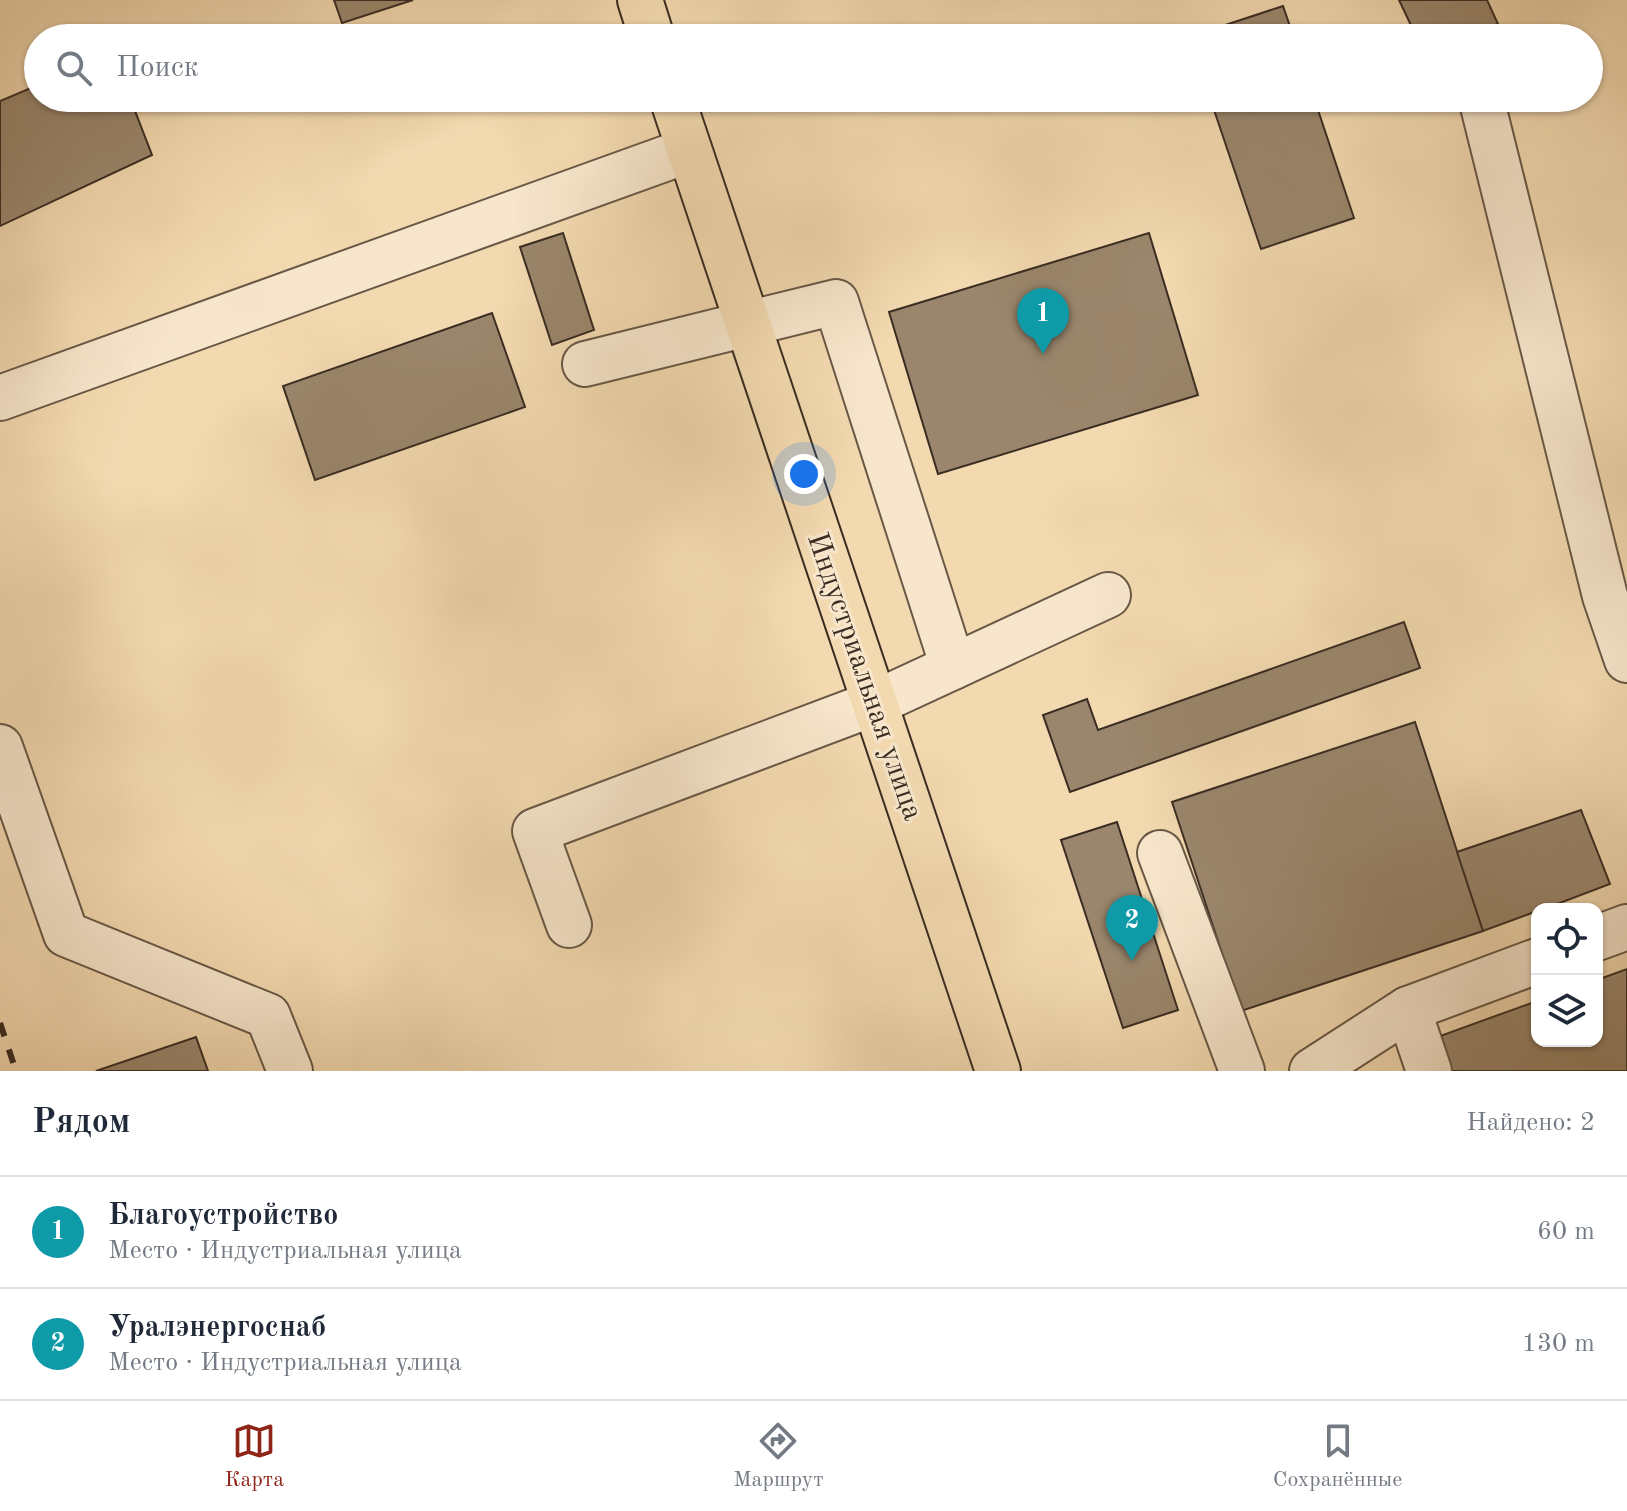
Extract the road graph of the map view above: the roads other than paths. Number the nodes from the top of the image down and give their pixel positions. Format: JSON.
{"nodes":[{"id":1,"x":640,"y":0,"type":"edge"},
{"id":2,"x":648,"y":24,"type":"edge"},
{"id":3,"x":677,"y":112,"type":"edge"},
{"id":4,"x":1484,"y":112,"type":"edge"},
{"id":5,"x":689,"y":150,"type":"junction"},
{"id":6,"x":747,"y":324,"type":"junction"},
{"id":7,"x":585,"y":364,"type":"dead end"},
{"id":8,"x":0,"y":398,"type":"edge"},
{"id":9,"x":1108,"y":595,"type":"dead end"},
{"id":10,"x":1627,"y":660,"type":"edge"},
{"id":11,"x":953,"y":667,"type":"junction"},
{"id":12,"x":875,"y":703,"type":"junction"},
{"id":13,"x":0,"y":747,"type":"edge"},
{"id":14,"x":1160,"y":853,"type":"dead end"},
{"id":15,"x":569,"y":925,"type":"dead end"},
{"id":16,"x":1627,"y":927,"type":"edge"},
{"id":17,"x":1603,"y":936,"type":"edge"},
{"id":18,"x":1531,"y":963,"type":"edge"},
{"id":19,"x":1408,"y":1009,"type":"junction"},
{"id":20,"x":290,"y":1071,"type":"edge"},
{"id":21,"x":998,"y":1071,"type":"edge"},
{"id":22,"x":1242,"y":1071,"type":"edge"},
{"id":23,"x":1312,"y":1071,"type":"edge"},
{"id":24,"x":1429,"y":1071,"type":"edge"}],
"edges":[{"from":1,"to":2,"type":"main road"},
{"from":3,"to":5,"type":"main road","name":"Индустриальная улица"},
{"from":4,"to":10,"type":"lane"},
{"from":5,"to":6,"type":"main road","name":"Индустриальная улица"},
{"from":5,"to":8,"type":"lane"},
{"from":6,"to":7,"type":"lane"},
{"from":6,"to":11,"type":"lane"},
{"from":6,"to":12,"type":"main road","name":"Индустриальная улица"},
{"from":9,"to":11,"type":"lane"},
{"from":11,"to":12,"type":"lane"},
{"from":12,"to":15,"type":"lane"},
{"from":12,"to":21,"type":"main road","name":"Индустриальная улица"},
{"from":13,"to":20,"type":"lane"},
{"from":14,"to":22,"type":"lane"},
{"from":16,"to":17,"type":"lane"},
{"from":18,"to":19,"type":"lane"},
{"from":19,"to":23,"type":"lane"},
{"from":19,"to":24,"type":"lane"}]}
